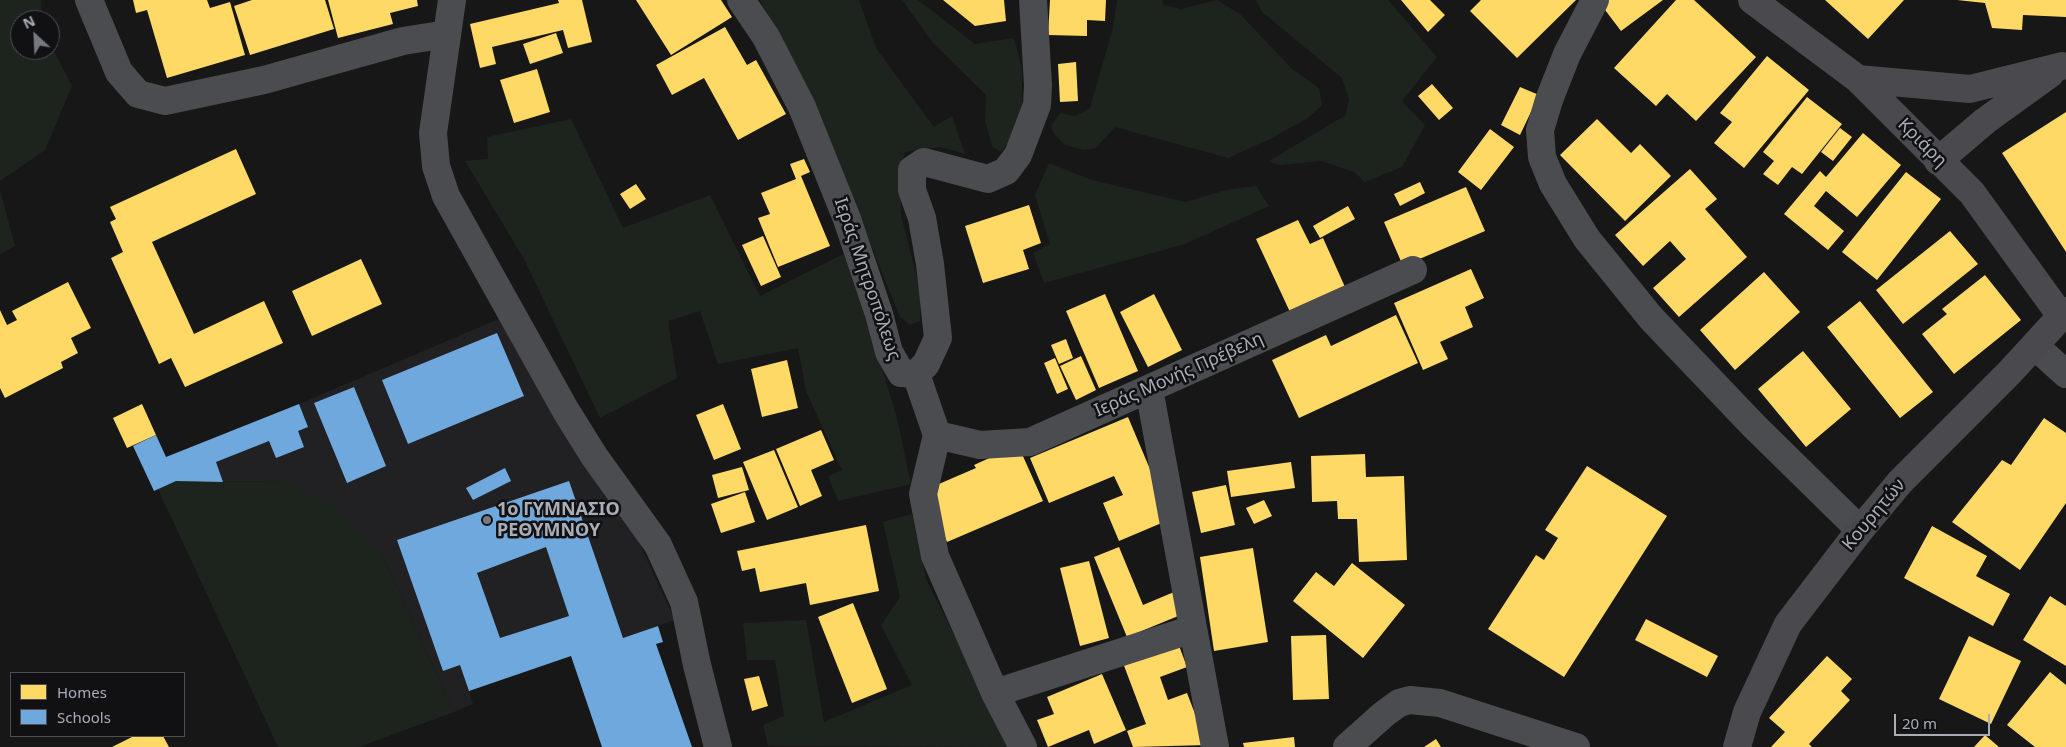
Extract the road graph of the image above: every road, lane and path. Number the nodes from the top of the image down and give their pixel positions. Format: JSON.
{"nodes":[{"id":1,"x":89,"y":0,"type":"edge"},
{"id":2,"x":452,"y":0,"type":"edge"},
{"id":3,"x":741,"y":0,"type":"edge"},
{"id":4,"x":1033,"y":0,"type":"edge"},
{"id":5,"x":1595,"y":0,"type":"edge"},
{"id":6,"x":1752,"y":0,"type":"edge"},
{"id":7,"x":447,"y":34,"type":"junction"},
{"id":8,"x":2064,"y":65,"type":"edge"},
{"id":9,"x":1858,"y":79,"type":"junction"},
{"id":10,"x":1938,"y":160,"type":"junction"},
{"id":11,"x":1413,"y":270,"type":"dead end"},
{"id":12,"x":2063,"y":314,"type":"edge"},
{"id":13,"x":2035,"y":346,"type":"junction"},
{"id":14,"x":916,"y":374,"type":"junction"},
{"id":15,"x":2066,"y":374,"type":"edge"},
{"id":16,"x":1149,"y":389,"type":"junction"},
{"id":17,"x":937,"y":435,"type":"junction"},
{"id":18,"x":1860,"y":530,"type":"junction"},
{"id":19,"x":1193,"y":629,"type":"junction"},
{"id":20,"x":995,"y":693,"type":"junction"},
{"id":21,"x":718,"y":747,"type":"edge"},
{"id":22,"x":1023,"y":747,"type":"edge"},
{"id":23,"x":1215,"y":747,"type":"edge"},
{"id":24,"x":1347,"y":747,"type":"edge"},
{"id":25,"x":1576,"y":747,"type":"edge"},
{"id":26,"x":1737,"y":747,"type":"edge"}],
"edges":[{"from":1,"to":7,"type":"street"},
{"from":2,"to":7,"type":"street"},
{"from":3,"to":14,"type":"street","name":"Ιεράς Μητροπόλεως"},
{"from":4,"to":14,"type":"street","name":"Ιεράς Μητροπόλεως"},
{"from":5,"to":18,"type":"street"},
{"from":6,"to":9,"type":"street","name":"Κριάρη"},
{"from":7,"to":21,"type":"street"},
{"from":8,"to":9,"type":"street"},
{"from":8,"to":10,"type":"street"},
{"from":9,"to":10,"type":"street","name":"Κριάρη"},
{"from":10,"to":12,"type":"street","name":"Κριάρη"},
{"from":11,"to":16,"type":"street","name":"Ιεράς Μονής Πρέβελη"},
{"from":12,"to":13,"type":"street","name":"Κουρητών"},
{"from":13,"to":15,"type":"street"},
{"from":13,"to":18,"type":"street","name":"Κουρητών"},
{"from":14,"to":17,"type":"street"},
{"from":16,"to":17,"type":"street","name":"Ιεράς Μονής Πρέβελη"},
{"from":16,"to":19,"type":"street"},
{"from":17,"to":20,"type":"street"},
{"from":18,"to":26,"type":"street","name":"Κουρητών"},
{"from":19,"to":20,"type":"street"},
{"from":19,"to":23,"type":"street"},
{"from":20,"to":22,"type":"street"},
{"from":24,"to":25,"type":"street"}]}
